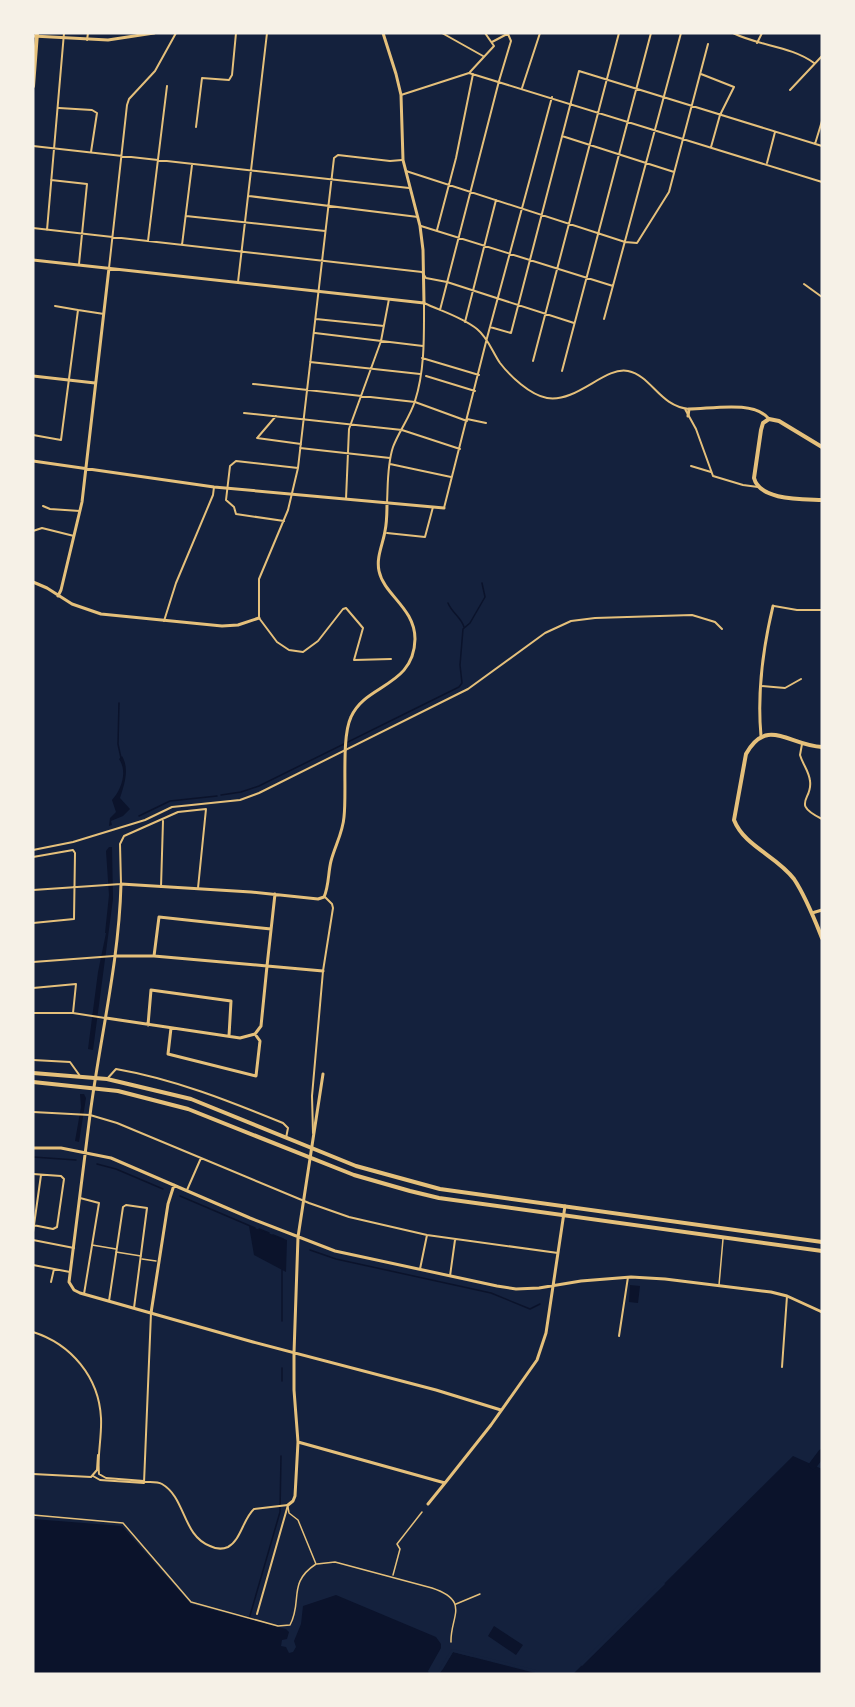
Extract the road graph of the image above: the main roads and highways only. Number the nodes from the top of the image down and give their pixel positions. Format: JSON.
{"nodes":[{"id":1,"x":36,"y":35,"type":"edge"},
{"id":2,"x":33,"y":86,"type":"edge"},
{"id":3,"x":822,"y":447,"type":"edge"},
{"id":4,"x":822,"y":500,"type":"edge"},
{"id":5,"x":822,"y":747,"type":"edge"},
{"id":6,"x":822,"y":938,"type":"edge"},
{"id":7,"x":33,"y":1073,"type":"edge"},
{"id":8,"x":33,"y":1082,"type":"edge"},
{"id":9,"x":822,"y":1242,"type":"edge"},
{"id":10,"x":822,"y":1251,"type":"edge"}],
"edges":[{"from":1,"to":2,"type":"main road"},
{"from":3,"to":4,"type":"main road"},
{"from":5,"to":6,"type":"main road"},
{"from":7,"to":9,"type":"main road"},
{"from":8,"to":10,"type":"main road"}]}
